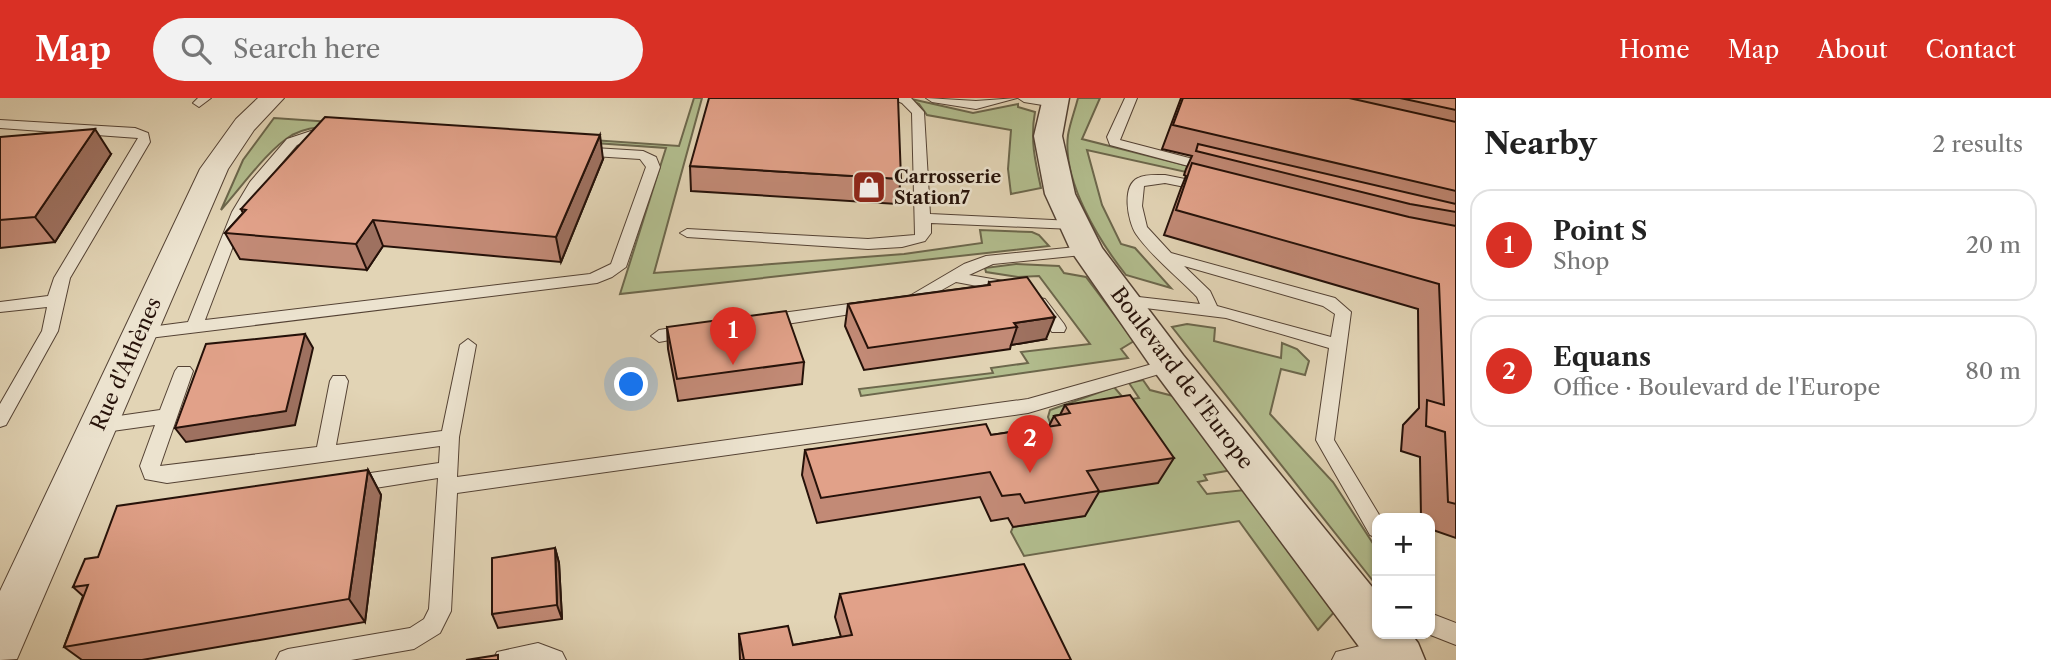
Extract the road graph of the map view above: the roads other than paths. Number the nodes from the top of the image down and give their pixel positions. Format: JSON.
{"nodes":[{"id":1,"x":272,"y":98,"type":"edge"},
{"id":2,"x":896,"y":98,"type":"edge"},
{"id":3,"x":932,"y":98,"type":"edge"},
{"id":4,"x":1011,"y":98,"type":"edge"},
{"id":5,"x":1131,"y":98,"type":"edge"},
{"id":6,"x":1045,"y":100,"type":"edge"},
{"id":7,"x":0,"y":124,"type":"edge"},
{"id":8,"x":342,"y":135,"type":"edge"},
{"id":9,"x":561,"y":149,"type":"edge"},
{"id":10,"x":1228,"y":173,"type":"edge"},
{"id":11,"x":1221,"y":192,"type":"edge"},
{"id":12,"x":923,"y":218,"type":"junction"},
{"id":13,"x":687,"y":233,"type":"dead end"},
{"id":14,"x":1080,"y":238,"type":"junction"},
{"id":15,"x":1163,"y":255,"type":"junction"},
{"id":16,"x":954,"y":276,"type":"junction"},
{"id":17,"x":1121,"y":300,"type":"junction"},
{"id":18,"x":55,"y":301,"type":"junction"},
{"id":19,"x":0,"y":307,"type":"edge"},
{"id":20,"x":1211,"y":310,"type":"junction"},
{"id":21,"x":755,"y":323,"type":"edge"},
{"id":22,"x":195,"y":325,"type":"junction"},
{"id":23,"x":714,"y":328,"type":"edge"},
{"id":24,"x":1058,"y":328,"type":"edge"},
{"id":25,"x":141,"y":333,"type":"junction"},
{"id":26,"x":659,"y":336,"type":"dead end"},
{"id":27,"x":468,"y":345,"type":"dead end"},
{"id":28,"x":1338,"y":345,"type":"junction"},
{"id":29,"x":1170,"y":365,"type":"junction"},
{"id":30,"x":184,"y":371,"type":"dead end"},
{"id":31,"x":339,"y":381,"type":"dead end"},
{"id":32,"x":167,"y":416,"type":"junction"},
{"id":33,"x":0,"y":421,"type":"edge"},
{"id":34,"x":98,"y":426,"type":"junction"},
{"id":35,"x":450,"y":437,"type":"junction"},
{"id":36,"x":325,"y":454,"type":"junction"},
{"id":37,"x":448,"y":477,"type":"junction"},
{"id":38,"x":328,"y":487,"type":"edge"},
{"id":39,"x":1372,"y":521,"type":"edge"},
{"id":40,"x":1456,"y":634,"type":"edge"},
{"id":41,"x":1395,"y":640,"type":"edge"},
{"id":42,"x":0,"y":643,"type":"edge"},
{"id":43,"x":288,"y":660,"type":"edge"},
{"id":44,"x":505,"y":660,"type":"edge"},
{"id":45,"x":554,"y":660,"type":"edge"},
{"id":46,"x":1344,"y":660,"type":"edge"}],
"edges":[{"from":1,"to":25,"type":"street","name":"Rue d'Athènes"},
{"from":2,"to":12,"type":"lane"},
{"from":3,"to":4,"type":"lane"},
{"from":5,"to":10,"type":"lane"},
{"from":6,"to":14,"type":"street","name":"Boulevard de l'Europe"},
{"from":7,"to":18,"type":"lane"},
{"from":8,"to":22,"type":"lane"},
{"from":9,"to":22,"type":"lane"},
{"from":11,"to":15,"type":"lane"},
{"from":12,"to":13,"type":"lane"},
{"from":12,"to":14,"type":"lane"},
{"from":14,"to":16,"type":"lane"},
{"from":14,"to":17,"type":"street","name":"Boulevard de l'Europe"},
{"from":15,"to":20,"type":"lane"},
{"from":15,"to":28,"type":"lane"},
{"from":16,"to":21,"type":"lane"},
{"from":16,"to":24,"type":"lane"},
{"from":17,"to":20,"type":"lane"},
{"from":17,"to":29,"type":"street","name":"Boulevard de l'Europe"},
{"from":18,"to":19,"type":"lane"},
{"from":18,"to":33,"type":"lane"},
{"from":20,"to":28,"type":"lane"},
{"from":22,"to":25,"type":"lane"},
{"from":23,"to":26,"type":"lane"},
{"from":25,"to":34,"type":"street","name":"Rue d'Athènes"},
{"from":27,"to":35,"type":"lane"},
{"from":28,"to":39,"type":"lane"},
{"from":29,"to":37,"type":"lane"},
{"from":29,"to":41,"type":"street","name":"Boulevard de l'Europe"},
{"from":30,"to":32,"type":"lane"},
{"from":31,"to":36,"type":"lane"},
{"from":32,"to":34,"type":"lane"},
{"from":32,"to":36,"type":"lane"},
{"from":34,"to":42,"type":"street","name":"Rue d'Athènes"},
{"from":35,"to":36,"type":"lane"},
{"from":35,"to":37,"type":"lane"},
{"from":37,"to":38,"type":"lane"},
{"from":37,"to":43,"type":"lane"},
{"from":40,"to":41,"type":"lane"},
{"from":41,"to":46,"type":"lane"},
{"from":44,"to":45,"type":"lane"}]}
